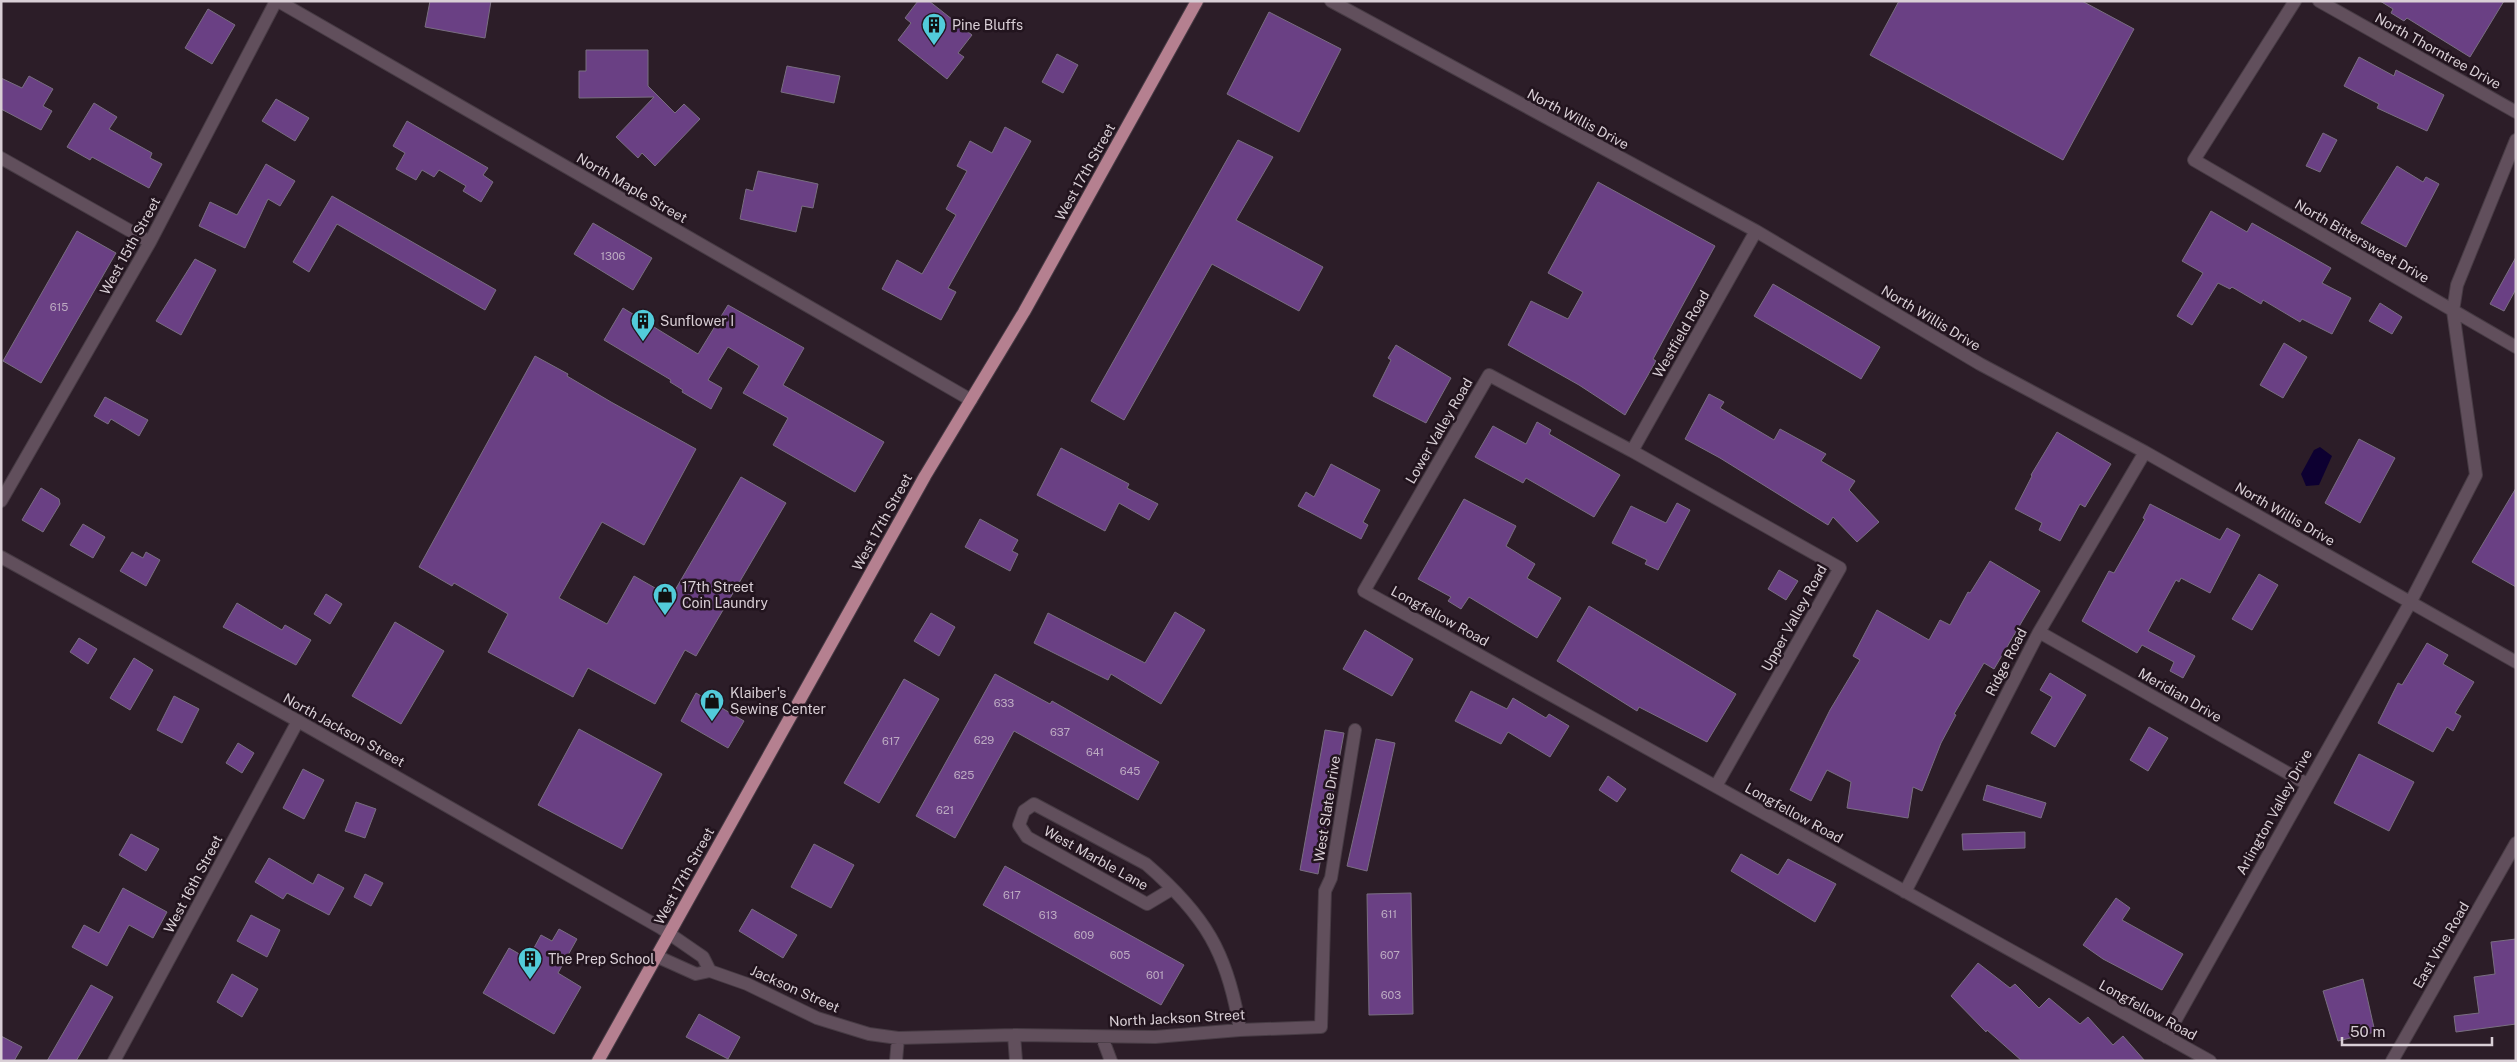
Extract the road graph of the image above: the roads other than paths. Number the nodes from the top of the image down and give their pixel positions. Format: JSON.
{"nodes":[{"id":1,"x":277,"y":1,"type":"edge"},
{"id":2,"x":1196,"y":1,"type":"edge"},
{"id":3,"x":1330,"y":1,"type":"edge"},
{"id":4,"x":2294,"y":1,"type":"edge"},
{"id":5,"x":2319,"y":1,"type":"edge"},
{"id":6,"x":2516,"y":112,"type":"edge"},
{"id":7,"x":2516,"y":140,"type":"edge"},
{"id":8,"x":1,"y":158,"type":"edge"},
{"id":9,"x":1756,"y":232,"type":"junction"},
{"id":10,"x":150,"y":242,"type":"junction"},
{"id":11,"x":2453,"y":311,"type":"junction"},
{"id":12,"x":2516,"y":347,"type":"edge"},
{"id":13,"x":971,"y":400,"type":"junction"},
{"id":14,"x":1632,"y":451,"type":"junction"},
{"id":15,"x":2145,"y":452,"type":"junction"},
{"id":16,"x":1,"y":501,"type":"edge"},
{"id":17,"x":1,"y":558,"type":"edge"},
{"id":18,"x":1364,"y":591,"type":"joint"},
{"id":19,"x":2410,"y":603,"type":"junction"},
{"id":20,"x":2038,"y":632,"type":"junction"},
{"id":21,"x":2516,"y":662,"type":"edge"},
{"id":22,"x":298,"y":721,"type":"junction"},
{"id":23,"x":1355,"y":730,"type":"dead end"},
{"id":24,"x":2307,"y":784,"type":"junction"},
{"id":25,"x":1716,"y":786,"type":"junction"},
{"id":26,"x":2516,"y":843,"type":"edge"},
{"id":27,"x":1172,"y":888,"type":"junction"},
{"id":28,"x":1325,"y":890,"type":"joint"},
{"id":29,"x":1905,"y":892,"type":"junction"},
{"id":30,"x":669,"y":933,"type":"junction"},
{"id":31,"x":656,"y":956,"type":"junction"},
{"id":32,"x":710,"y":970,"type":"junction"},
{"id":33,"x":1240,"y":1030,"type":"junction"},
{"id":34,"x":1014,"y":1035,"type":"junction"},
{"id":35,"x":1102,"y":1037,"type":"junction"},
{"id":36,"x":2166,"y":1037,"type":"junction"},
{"id":37,"x":898,"y":1038,"type":"junction"},
{"id":38,"x":114,"y":1061,"type":"edge"},
{"id":39,"x":598,"y":1061,"type":"edge"},
{"id":40,"x":896,"y":1061,"type":"edge"},
{"id":41,"x":1016,"y":1061,"type":"edge"},
{"id":42,"x":1110,"y":1061,"type":"edge"},
{"id":43,"x":2210,"y":1061,"type":"edge"},
{"id":44,"x":2392,"y":1061,"type":"edge"}],
"edges":[{"from":1,"to":10,"type":"street","name":"West 15th Street"},
{"from":1,"to":13,"type":"street","name":"North Maple Street"},
{"from":2,"to":13,"type":"main road","name":"West 17th Street"},
{"from":3,"to":9,"type":"street","name":"North Willis Drive"},
{"from":4,"to":11,"type":"street","name":"North Bittersweet Drive"},
{"from":5,"to":6,"type":"street","name":"North Thorntree Drive"},
{"from":7,"to":11,"type":"street","name":"Arlington Valley Drive"},
{"from":8,"to":10,"type":"street"},
{"from":9,"to":14,"type":"street","name":"Westfield Road"},
{"from":9,"to":15,"type":"street","name":"North Willis Drive"},
{"from":10,"to":16,"type":"street","name":"West 15th Street"},
{"from":11,"to":12,"type":"street","name":"North Bittersweet Drive"},
{"from":11,"to":19,"type":"street","name":"Arlington Valley Drive"},
{"from":13,"to":30,"type":"main road","name":"West 17th Street"},
{"from":14,"to":18,"type":"street","name":"Lower Valley Road"},
{"from":14,"to":25,"type":"street","name":"Upper Valley Road"},
{"from":15,"to":19,"type":"street","name":"North Willis Drive"},
{"from":15,"to":20,"type":"street","name":"Ridge Road"},
{"from":17,"to":22,"type":"street","name":"North Jackson Street"},
{"from":18,"to":25,"type":"street","name":"Longfellow Road"},
{"from":19,"to":21,"type":"street","name":"North Willis Drive"},
{"from":19,"to":24,"type":"street","name":"Arlington Valley Drive"},
{"from":20,"to":24,"type":"street","name":"Meridian Drive"},
{"from":20,"to":29,"type":"street","name":"Ridge Road"},
{"from":22,"to":30,"type":"street","name":"North Jackson Street"},
{"from":22,"to":38,"type":"street","name":"West 16th Street"},
{"from":23,"to":28,"type":"street","name":"West Slate Drive"},
{"from":24,"to":36,"type":"street","name":"Arlington Valley Drive"},
{"from":25,"to":29,"type":"street","name":"Longfellow Road"},
{"from":26,"to":44,"type":"street","name":"East Vine Road"},
{"from":27,"to":27,"type":"street","name":"West Marble Lane"},
{"from":27,"to":33,"type":"street","name":"West Marble Lane"},
{"from":28,"to":33,"type":"street","name":"North Jackson Street"},
{"from":29,"to":36,"type":"street","name":"Longfellow Road"},
{"from":30,"to":31,"type":"main road","name":"West 17th Street"},
{"from":30,"to":32,"type":"street","name":"Jackson Street"},
{"from":31,"to":32,"type":"street","name":"Jackson Street"},
{"from":31,"to":39,"type":"main road","name":"West 17th Street"},
{"from":32,"to":37,"type":"street","name":"Jackson Street"},
{"from":33,"to":35,"type":"street","name":"North Jackson Street"},
{"from":34,"to":35,"type":"street","name":"North Jackson Street"},
{"from":34,"to":37,"type":"street","name":"North Jackson Street"},
{"from":34,"to":41,"type":"street"},
{"from":35,"to":42,"type":"street"},
{"from":36,"to":43,"type":"street","name":"Longfellow Road"},
{"from":37,"to":40,"type":"street"}]}
